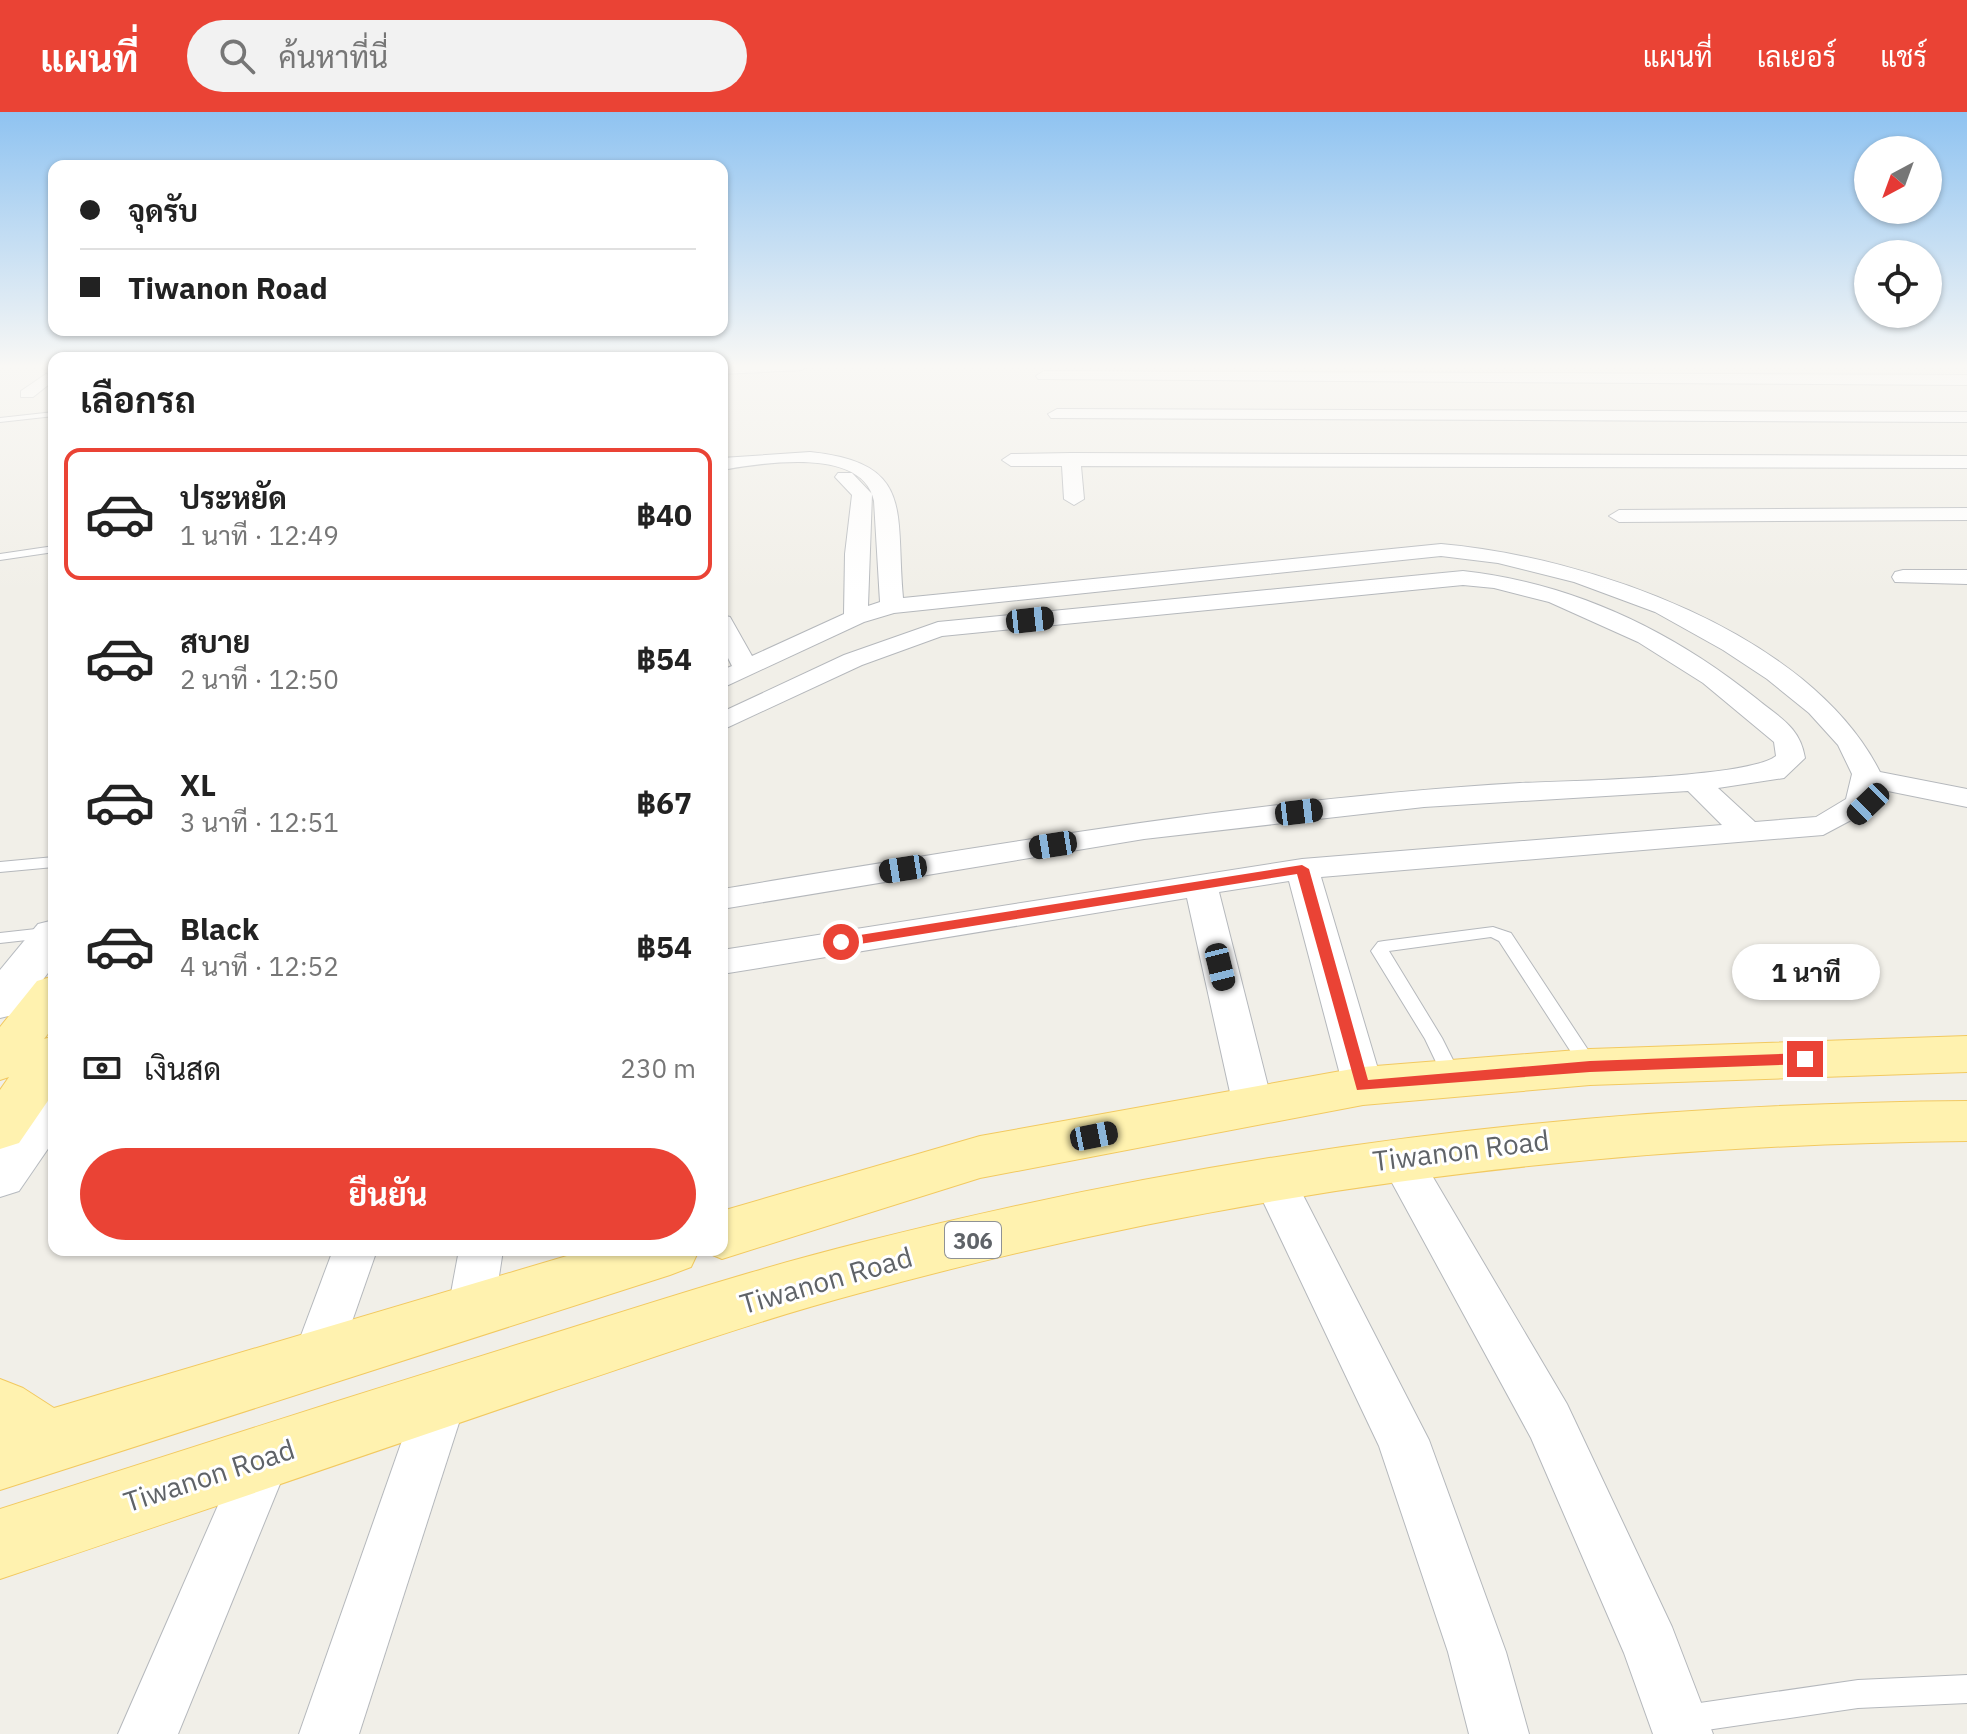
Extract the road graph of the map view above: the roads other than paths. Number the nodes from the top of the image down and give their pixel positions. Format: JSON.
{"nodes":[{"id":1,"x":1299,"y":441,"type":"edge"},
{"id":2,"x":1914,"y":441,"type":"edge"},
{"id":3,"x":1071,"y":459,"type":"junction"},
{"id":4,"x":1011,"y":460,"type":"dead end"},
{"id":5,"x":1309,"y":460,"type":"junction"},
{"id":6,"x":1958,"y":462,"type":"edge"},
{"id":7,"x":728,"y":463,"type":"edge"},
{"id":8,"x":728,"y":473,"type":"edge"},
{"id":9,"x":1967,"y":474,"type":"edge"},
{"id":10,"x":1074,"y":499,"type":"dead end"},
{"id":11,"x":861,"y":503,"type":"junction"},
{"id":12,"x":883,"y":503,"type":"junction"},
{"id":13,"x":1967,"y":514,"type":"edge"},
{"id":14,"x":1619,"y":516,"type":"dead end"},
{"id":15,"x":48,"y":550,"type":"edge"},
{"id":16,"x":0,"y":557,"type":"edge"},
{"id":17,"x":1903,"y":577,"type":"dead end"},
{"id":18,"x":1967,"y":577,"type":"edge"},
{"id":19,"x":892,"y":606,"type":"junction"},
{"id":20,"x":856,"y":617,"type":"junction"},
{"id":21,"x":728,"y":648,"type":"edge"},
{"id":22,"x":734,"y":674,"type":"edge"},
{"id":23,"x":728,"y":719,"type":"edge"},
{"id":24,"x":1878,"y":780,"type":"junction"},
{"id":25,"x":1695,"y":782,"type":"junction"},
{"id":26,"x":1967,"y":798,"type":"edge"},
{"id":27,"x":1748,"y":833,"type":"junction"},
{"id":28,"x":48,"y":863,"type":"edge"},
{"id":29,"x":0,"y":867,"type":"edge"},
{"id":30,"x":1302,"y":869,"type":"junction"},
{"id":31,"x":1200,"y":884,"type":"junction"},
{"id":32,"x":728,"y":898,"type":"edge"},
{"id":33,"x":48,"y":934,"type":"edge"},
{"id":34,"x":0,"y":938,"type":"edge"},
{"id":35,"x":48,"y":943,"type":"edge"},
{"id":36,"x":728,"y":961,"type":"edge"},
{"id":37,"x":15,"y":995,"type":"edge"},
{"id":38,"x":1967,"y":1054,"type":"edge"},
{"id":39,"x":0,"y":1062,"type":"edge"},
{"id":40,"x":48,"y":1062,"type":"edge"},
{"id":41,"x":1590,"y":1067,"type":"junction"},
{"id":42,"x":1454,"y":1080,"type":"junction"},
{"id":43,"x":1363,"y":1086,"type":"junction"},
{"id":44,"x":1253,"y":1106,"type":"junction"},
{"id":45,"x":48,"y":1107,"type":"edge"},
{"id":46,"x":1967,"y":1121,"type":"edge"},
{"id":47,"x":0,"y":1129,"type":"edge"},
{"id":48,"x":1399,"y":1157,"type":"junction"},
{"id":49,"x":0,"y":1175,"type":"edge"},
{"id":50,"x":1272,"y":1176,"type":"junction"},
{"id":51,"x":728,"y":1233,"type":"edge"},
{"id":52,"x":353,"y":1256,"type":"edge"},
{"id":53,"x":480,"y":1256,"type":"edge"},
{"id":54,"x":650,"y":1256,"type":"edge"},
{"id":55,"x":471,"y":1309,"type":"junction"},
{"id":56,"x":317,"y":1357,"type":"junction"},
{"id":57,"x":442,"y":1398,"type":"junction"},
{"id":58,"x":16,"y":1437,"type":"edge"},
{"id":59,"x":265,"y":1457,"type":"junction"},
{"id":60,"x":5,"y":1544,"type":"edge"},
{"id":61,"x":1967,"y":1689,"type":"edge"},
{"id":62,"x":1680,"y":1727,"type":"edge"},
{"id":63,"x":148,"y":1734,"type":"edge"},
{"id":64,"x":329,"y":1734,"type":"edge"},
{"id":65,"x":1499,"y":1734,"type":"edge"}],
"edges":[{"from":1,"to":5,"type":"street"},
{"from":2,"to":6,"type":"street"},
{"from":3,"to":4,"type":"street"},
{"from":3,"to":5,"type":"street"},
{"from":3,"to":10,"type":"street"},
{"from":5,"to":6,"type":"street"},
{"from":6,"to":9,"type":"street"},
{"from":7,"to":12,"type":"street"},
{"from":8,"to":11,"type":"street"},
{"from":11,"to":12,"type":"street"},
{"from":11,"to":20,"type":"street"},
{"from":12,"to":19,"type":"street"},
{"from":13,"to":14,"type":"street"},
{"from":15,"to":16,"type":"lane"},
{"from":17,"to":18,"type":"street"},
{"from":19,"to":20,"type":"street"},
{"from":19,"to":24,"type":"street"},
{"from":20,"to":22,"type":"street"},
{"from":21,"to":22,"type":"street"},
{"from":23,"to":25,"type":"street"},
{"from":24,"to":26,"type":"street"},
{"from":24,"to":27,"type":"street"},
{"from":25,"to":27,"type":"street"},
{"from":25,"to":32,"type":"street"},
{"from":27,"to":30,"type":"street"},
{"from":28,"to":29,"type":"lane"},
{"from":30,"to":31,"type":"street"},
{"from":30,"to":43,"type":"street"},
{"from":31,"to":36,"type":"street"},
{"from":31,"to":44,"type":"street"},
{"from":33,"to":34,"type":"lane"},
{"from":35,"to":37,"type":"main road"},
{"from":37,"to":39,"type":"main road"},
{"from":38,"to":41,"type":"main road"},
{"from":40,"to":47,"type":"main road"},
{"from":41,"to":42,"type":"main road"},
{"from":41,"to":42,"type":"lane"},
{"from":42,"to":43,"type":"main road"},
{"from":43,"to":44,"type":"main road"},
{"from":44,"to":51,"type":"main road"},
{"from":45,"to":49,"type":"main road"},
{"from":46,"to":48,"type":"main road","name":"Tiwanon Road","number":"306"},
{"from":48,"to":50,"type":"main road","name":"Tiwanon Road","number":"306"},
{"from":48,"to":62,"type":"street"},
{"from":50,"to":57,"type":"main road","name":"Tiwanon Road","number":"306"},
{"from":50,"to":65,"type":"street"},
{"from":52,"to":56,"type":"street"},
{"from":53,"to":55,"type":"street"},
{"from":54,"to":55,"type":"main road"},
{"from":55,"to":56,"type":"main road"},
{"from":56,"to":58,"type":"main road"},
{"from":57,"to":59,"type":"main road","name":"Tiwanon Road","number":"306"},
{"from":57,"to":64,"type":"street"},
{"from":59,"to":60,"type":"main road","name":"Tiwanon Road","number":"306"},
{"from":59,"to":63,"type":"street"},
{"from":61,"to":62,"type":"lane"}]}
